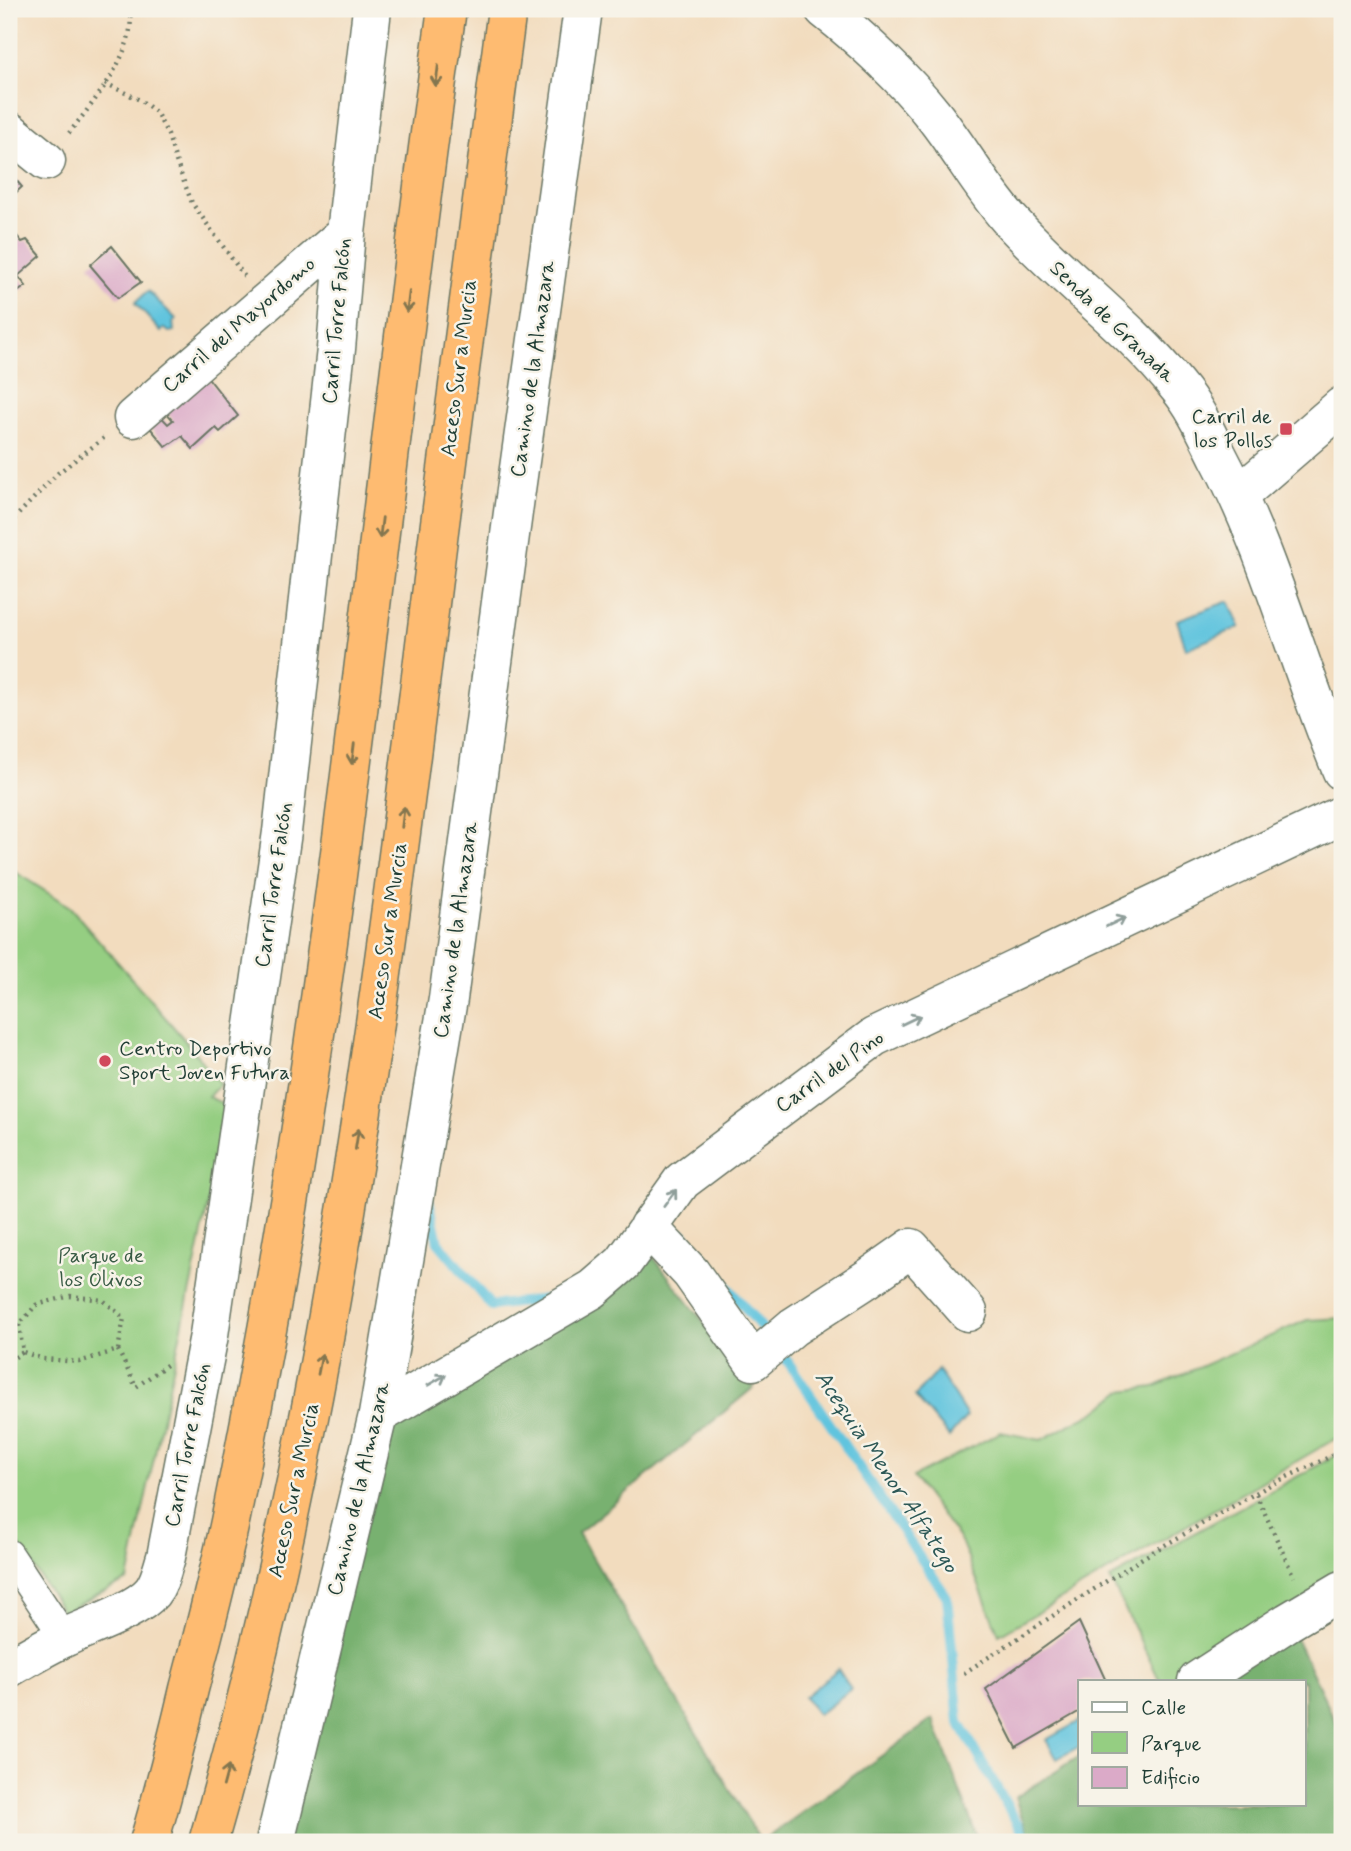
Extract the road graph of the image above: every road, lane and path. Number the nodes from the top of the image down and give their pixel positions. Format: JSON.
{"nodes":[{"id":1,"x":129,"y":9,"type":"edge"},
{"id":2,"x":372,"y":9,"type":"edge"},
{"id":3,"x":447,"y":9,"type":"edge"},
{"id":4,"x":507,"y":9,"type":"edge"},
{"id":5,"x":583,"y":9,"type":"edge"},
{"id":6,"x":824,"y":9,"type":"edge"},
{"id":7,"x":105,"y":83,"type":"junction"},
{"id":8,"x":9,"y":131,"type":"edge"},
{"id":9,"x":46,"y":161,"type":"joint"},
{"id":10,"x":346,"y":233,"type":"junction"},
{"id":11,"x":264,"y":303,"type":"junction"},
{"id":12,"x":1342,"y":406,"type":"edge"},
{"id":13,"x":133,"y":418,"type":"joint"},
{"id":14,"x":1239,"y":495,"type":"junction"},
{"id":15,"x":9,"y":524,"type":"edge"},
{"id":16,"x":1342,"y":771,"type":"edge"},
{"id":17,"x":1342,"y":815,"type":"edge"},
{"id":18,"x":648,"y":1227,"type":"junction"},
{"id":19,"x":968,"y":1312,"type":"dead end"},
{"id":20,"x":209,"y":1335,"type":"junction"},
{"id":21,"x":118,"y":1350,"type":"junction"},
{"id":22,"x":23,"y":1352,"type":"junction"},
{"id":23,"x":9,"y":1361,"type":"edge"},
{"id":24,"x":378,"y":1415,"type":"junction"},
{"id":25,"x":1342,"y":1451,"type":"edge"},
{"id":26,"x":1256,"y":1494,"type":"junction"},
{"id":27,"x":9,"y":1554,"type":"edge"},
{"id":28,"x":1342,"y":1590,"type":"edge"},
{"id":29,"x":1309,"y":1610,"type":"junction"},
{"id":30,"x":64,"y":1637,"type":"junction"},
{"id":31,"x":9,"y":1668,"type":"edge"},
{"id":32,"x":964,"y":1673,"type":"dead end"},
{"id":33,"x":1198,"y":1680,"type":"edge"},
{"id":34,"x":278,"y":1840,"type":"edge"},
{"id":35,"x":149,"y":1842,"type":"edge"},
{"id":36,"x":208,"y":1842,"type":"edge"}],
"edges":[{"from":1,"to":7,"type":"path"},
{"from":2,"to":10,"type":"street","name":"Carril Torre Falcón"},
{"from":3,"to":35,"type":"highway","one_way":true},
{"from":36,"to":4,"type":"highway","name":"Acceso Sur a Murcia","one_way":true},
{"from":5,"to":24,"type":"street","name":"Camino de la Almazara"},
{"from":6,"to":14,"type":"street","name":"Senda de Granada"},
{"from":7,"to":9,"type":"path"},
{"from":7,"to":11,"type":"path"},
{"from":8,"to":9,"type":"street"},
{"from":10,"to":11,"type":"street","name":"Carril del Mayordomo"},
{"from":10,"to":20,"type":"street","name":"Carril Torre Falcón"},
{"from":11,"to":13,"type":"street","name":"Carril del Mayordomo"},
{"from":12,"to":14,"type":"street"},
{"from":13,"to":15,"type":"path"},
{"from":14,"to":16,"type":"street","name":"Senda de Granada"},
{"from":18,"to":17,"type":"street","name":"Carril del Pino","one_way":true},
{"from":18,"to":19,"type":"street"},
{"from":24,"to":18,"type":"street","name":"Carril del Pino","one_way":true},
{"from":20,"to":21,"type":"path"},
{"from":20,"to":30,"type":"street","name":"Carril Torre Falcón"},
{"from":21,"to":22,"type":"path"},
{"from":21,"to":22,"type":"path"},
{"from":22,"to":23,"type":"path"},
{"from":24,"to":34,"type":"street","name":"Camino de la Almazara"},
{"from":25,"to":26,"type":"path"},
{"from":26,"to":29,"type":"path"},
{"from":26,"to":32,"type":"path"},
{"from":27,"to":30,"type":"street"},
{"from":28,"to":29,"type":"street"},
{"from":29,"to":33,"type":"street"},
{"from":30,"to":31,"type":"street","name":"Carril Torre Falcón"}]}
